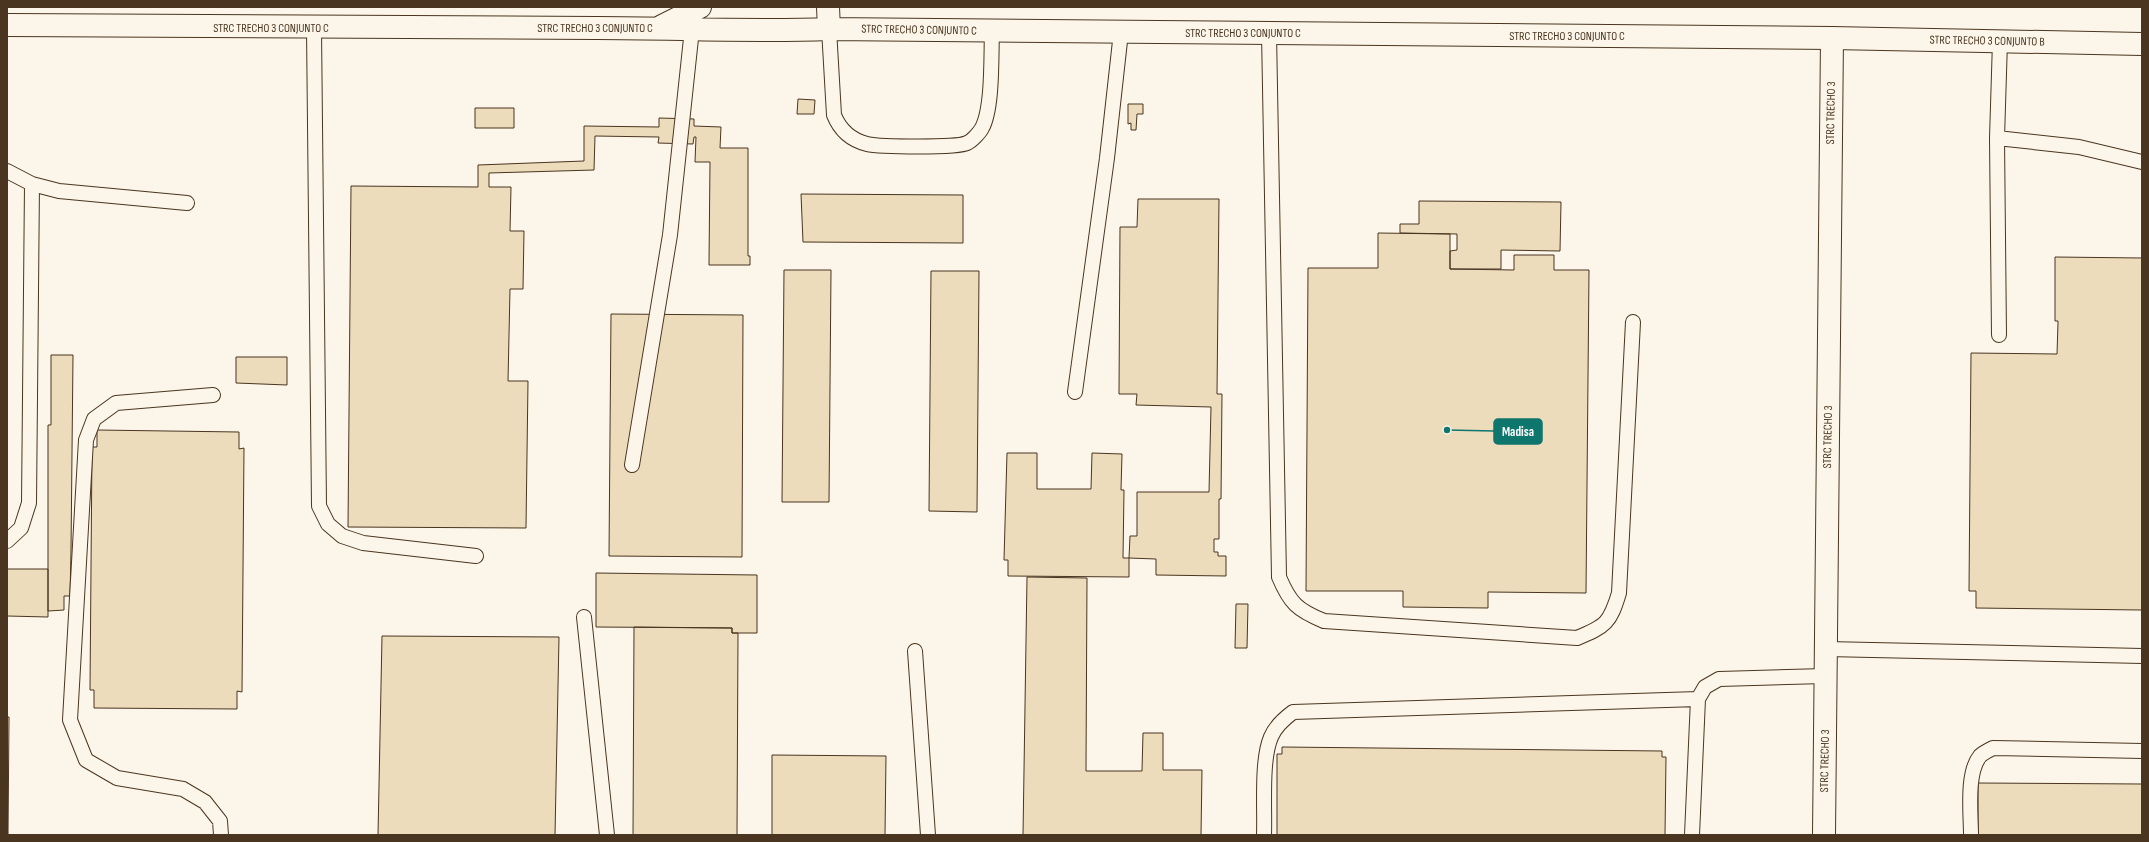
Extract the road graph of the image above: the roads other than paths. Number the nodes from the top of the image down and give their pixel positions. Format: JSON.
{"nodes":[{"id":1,"x":700,"y":7,"type":"edge"},
{"id":2,"x":828,"y":7,"type":"edge"},
{"id":3,"x":7,"y":25,"type":"edge"},
{"id":4,"x":314,"y":28,"type":"junction"},
{"id":5,"x":657,"y":28,"type":"junction"},
{"id":6,"x":692,"y":29,"type":"junction"},
{"id":7,"x":829,"y":29,"type":"junction"},
{"id":8,"x":992,"y":31,"type":"junction"},
{"id":9,"x":1121,"y":32,"type":"junction"},
{"id":10,"x":1269,"y":33,"type":"junction"},
{"id":11,"x":1832,"y":38,"type":"junction"},
{"id":12,"x":2000,"y":41,"type":"junction"},
{"id":13,"x":2142,"y":44,"type":"edge"},
{"id":14,"x":1997,"y":138,"type":"junction"},
{"id":15,"x":2142,"y":162,"type":"edge"},
{"id":16,"x":7,"y":171,"type":"edge"},
{"id":17,"x":32,"y":184,"type":"junction"},
{"id":18,"x":187,"y":203,"type":"dead end"},
{"id":19,"x":1633,"y":322,"type":"dead end"},
{"id":20,"x":1999,"y":335,"type":"dead end"},
{"id":21,"x":1075,"y":392,"type":"dead end"},
{"id":22,"x":213,"y":396,"type":"dead end"},
{"id":23,"x":632,"y":465,"type":"dead end"},
{"id":24,"x":7,"y":542,"type":"edge"},
{"id":25,"x":476,"y":556,"type":"dead end"},
{"id":26,"x":584,"y":617,"type":"dead end"},
{"id":27,"x":1826,"y":649,"type":"junction"},
{"id":28,"x":915,"y":651,"type":"dead end"},
{"id":29,"x":2142,"y":656,"type":"edge"},
{"id":30,"x":1825,"y":676,"type":"junction"},
{"id":31,"x":1698,"y":699,"type":"junction"},
{"id":32,"x":2142,"y":751,"type":"edge"},
{"id":33,"x":221,"y":835,"type":"edge"},
{"id":34,"x":607,"y":835,"type":"edge"},
{"id":35,"x":928,"y":835,"type":"edge"},
{"id":36,"x":1264,"y":835,"type":"edge"},
{"id":37,"x":1692,"y":835,"type":"edge"},
{"id":38,"x":1824,"y":835,"type":"edge"},
{"id":39,"x":1971,"y":835,"type":"edge"}],
"edges":[{"from":1,"to":5,"type":"main road"},
{"from":2,"to":7,"type":"main road"},
{"from":3,"to":4,"type":"main road","name":"STRC TRECHO 3 CONJUNTO C"},
{"from":4,"to":5,"type":"main road","name":"STRC TRECHO 3 CONJUNTO C"},
{"from":4,"to":25,"type":"lane"},
{"from":5,"to":6,"type":"main road","name":"STRC TRECHO 3 CONJUNTO C"},
{"from":6,"to":7,"type":"main road","name":"STRC TRECHO 3 CONJUNTO C"},
{"from":6,"to":23,"type":"lane"},
{"from":7,"to":8,"type":"main road","name":"STRC TRECHO 3 CONJUNTO C"},
{"from":7,"to":8,"type":"lane"},
{"from":8,"to":9,"type":"main road","name":"STRC TRECHO 3 CONJUNTO C"},
{"from":9,"to":10,"type":"main road","name":"STRC TRECHO 3 CONJUNTO C"},
{"from":9,"to":21,"type":"lane"},
{"from":10,"to":11,"type":"main road","name":"STRC TRECHO 3 CONJUNTO C"},
{"from":10,"to":19,"type":"lane"},
{"from":11,"to":12,"type":"main road","name":"STRC TRECHO 3 CONJUNTO B"},
{"from":11,"to":27,"type":"main road","name":"STRC TRECHO 3"},
{"from":12,"to":13,"type":"main road","name":"STRC TRECHO 3 CONJUNTO B"},
{"from":12,"to":14,"type":"lane"},
{"from":14,"to":15,"type":"lane"},
{"from":14,"to":20,"type":"lane"},
{"from":16,"to":17,"type":"lane"},
{"from":17,"to":18,"type":"lane"},
{"from":17,"to":24,"type":"lane"},
{"from":22,"to":33,"type":"lane"},
{"from":26,"to":34,"type":"lane"},
{"from":27,"to":29,"type":"lane"},
{"from":27,"to":30,"type":"main road","name":"STRC TRECHO 3"},
{"from":28,"to":35,"type":"lane"},
{"from":30,"to":31,"type":"lane"},
{"from":30,"to":38,"type":"main road","name":"STRC TRECHO 3"},
{"from":31,"to":36,"type":"lane"},
{"from":31,"to":37,"type":"lane"},
{"from":32,"to":39,"type":"lane"}]}
